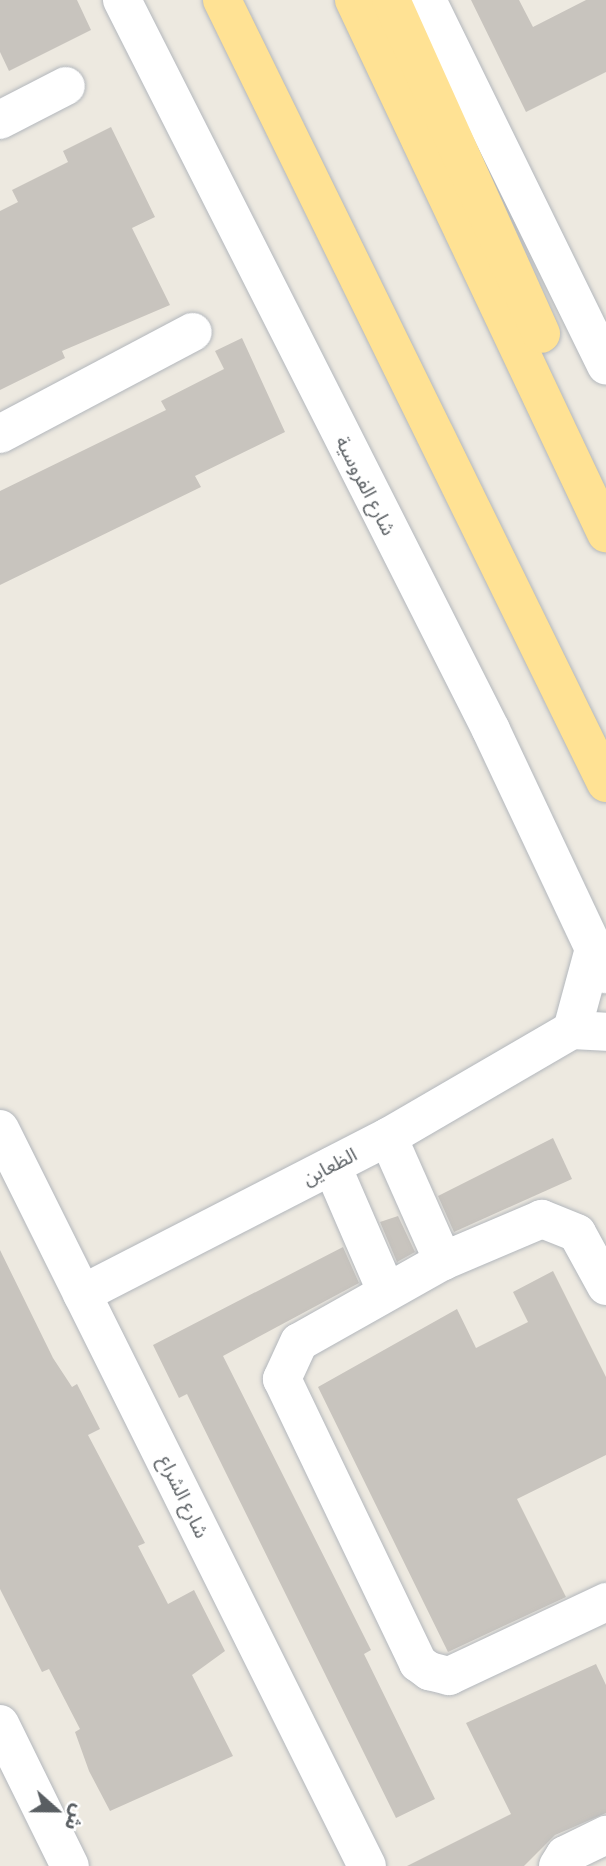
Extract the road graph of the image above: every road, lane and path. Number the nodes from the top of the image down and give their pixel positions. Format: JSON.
{"nodes":[{"id":1,"x":122,"y":0,"type":"edge"},
{"id":2,"x":222,"y":0,"type":"edge"},
{"id":3,"x":354,"y":0,"type":"edge"},
{"id":4,"x":391,"y":0,"type":"edge"},
{"id":5,"x":427,"y":0,"type":"edge"},
{"id":6,"x":66,"y":86,"type":"dead end"},
{"id":7,"x":0,"y":120,"type":"edge"},
{"id":8,"x":193,"y":332,"type":"dead end"},
{"id":9,"x":606,"y":366,"type":"edge"},
{"id":10,"x":0,"y":434,"type":"edge"},
{"id":11,"x":606,"y":475,"type":"edge"},
{"id":12,"x":606,"y":533,"type":"edge"},
{"id":13,"x":606,"y":783,"type":"edge"},
{"id":14,"x":600,"y":961,"type":"edge"},
{"id":15,"x":589,"y":1031,"type":"edge"},
{"id":16,"x":0,"y":1129,"type":"edge"},
{"id":17,"x":388,"y":1137,"type":"junction"},
{"id":18,"x":332,"y":1166,"type":"junction"},
{"id":19,"x":443,"y":1261,"type":"junction"},
{"id":20,"x":606,"y":1286,"type":"edge"},
{"id":21,"x":386,"y":1291,"type":"junction"},
{"id":22,"x":82,"y":1294,"type":"junction"},
{"id":23,"x":606,"y":1602,"type":"edge"},
{"id":24,"x":0,"y":1724,"type":"edge"},
{"id":25,"x":11,"y":1776,"type":"edge"},
{"id":26,"x":606,"y":1835,"type":"edge"},
{"id":27,"x":70,"y":1866,"type":"edge"},
{"id":28,"x":367,"y":1866,"type":"edge"},
{"id":29,"x":558,"y":1866,"type":"edge"}],
"edges":[{"from":1,"to":14,"type":"street","name":"شارع الفروسية"},
{"from":2,"to":13,"type":"highway"},
{"from":3,"to":12,"type":"highway"},
{"from":4,"to":11,"type":"highway"},
{"from":5,"to":9,"type":"street"},
{"from":6,"to":7,"type":"street"},
{"from":8,"to":10,"type":"street"},
{"from":14,"to":15,"type":"street","name":"الظعاين"},
{"from":15,"to":17,"type":"street","name":"الظعاين"},
{"from":16,"to":22,"type":"street","name":"شارع الشراع"},
{"from":17,"to":18,"type":"street","name":"الظعاين"},
{"from":17,"to":19,"type":"street"},
{"from":18,"to":21,"type":"street"},
{"from":18,"to":22,"type":"street","name":"الظعاين"},
{"from":19,"to":20,"type":"street"},
{"from":19,"to":21,"type":"street"},
{"from":21,"to":23,"type":"street"},
{"from":22,"to":28,"type":"street","name":"شارع الشراع"},
{"from":24,"to":25,"type":"street"},
{"from":25,"to":27,"type":"street"},
{"from":26,"to":29,"type":"street"}]}
